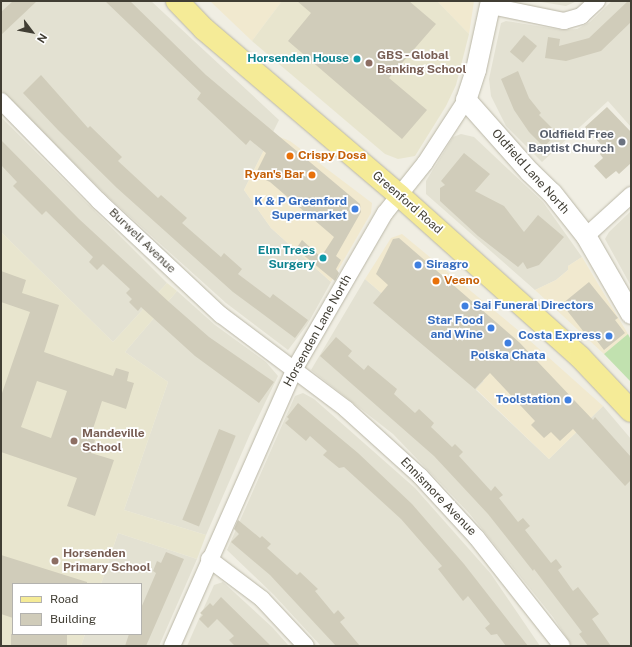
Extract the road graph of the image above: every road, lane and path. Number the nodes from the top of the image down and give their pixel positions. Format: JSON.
{"nodes":[{"id":1,"x":177,"y":1,"type":"edge"},
{"id":2,"x":597,"y":1,"type":"edge"},
{"id":3,"x":491,"y":3,"type":"edge"},
{"id":4,"x":466,"y":100,"type":"junction"},
{"id":5,"x":1,"y":101,"type":"edge"},
{"id":6,"x":631,"y":195,"type":"edge"},
{"id":7,"x":400,"y":196,"type":"junction"},
{"id":8,"x":586,"y":236,"type":"junction"},
{"id":9,"x":631,"y":314,"type":"edge"},
{"id":10,"x":295,"y":368,"type":"junction"},
{"id":11,"x":631,"y":412,"type":"edge"},
{"id":12,"x":209,"y":559,"type":"junction"},
{"id":13,"x":172,"y":646,"type":"edge"},
{"id":14,"x":306,"y":646,"type":"edge"},
{"id":15,"x":562,"y":646,"type":"edge"}],
"edges":[{"from":1,"to":7,"type":"main road","name":"Greenford Road"},
{"from":2,"to":3,"type":"street"},
{"from":3,"to":4,"type":"street"},
{"from":4,"to":7,"type":"street","name":"Horsenden Lane North"},
{"from":4,"to":8,"type":"street","name":"Oldfield Lane North"},
{"from":5,"to":10,"type":"street","name":"Burwell Avenue"},
{"from":6,"to":8,"type":"street"},
{"from":7,"to":10,"type":"street","name":"Horsenden Lane North"},
{"from":7,"to":11,"type":"main road","name":"Greenford Road"},
{"from":8,"to":9,"type":"street","name":"Oldfield Lane North"},
{"from":10,"to":12,"type":"street","name":"Horsenden Lane North"},
{"from":10,"to":15,"type":"street","name":"Ennismore Avenue"},
{"from":12,"to":13,"type":"street","name":"Horsenden Lane North"},
{"from":12,"to":14,"type":"street"}]}
